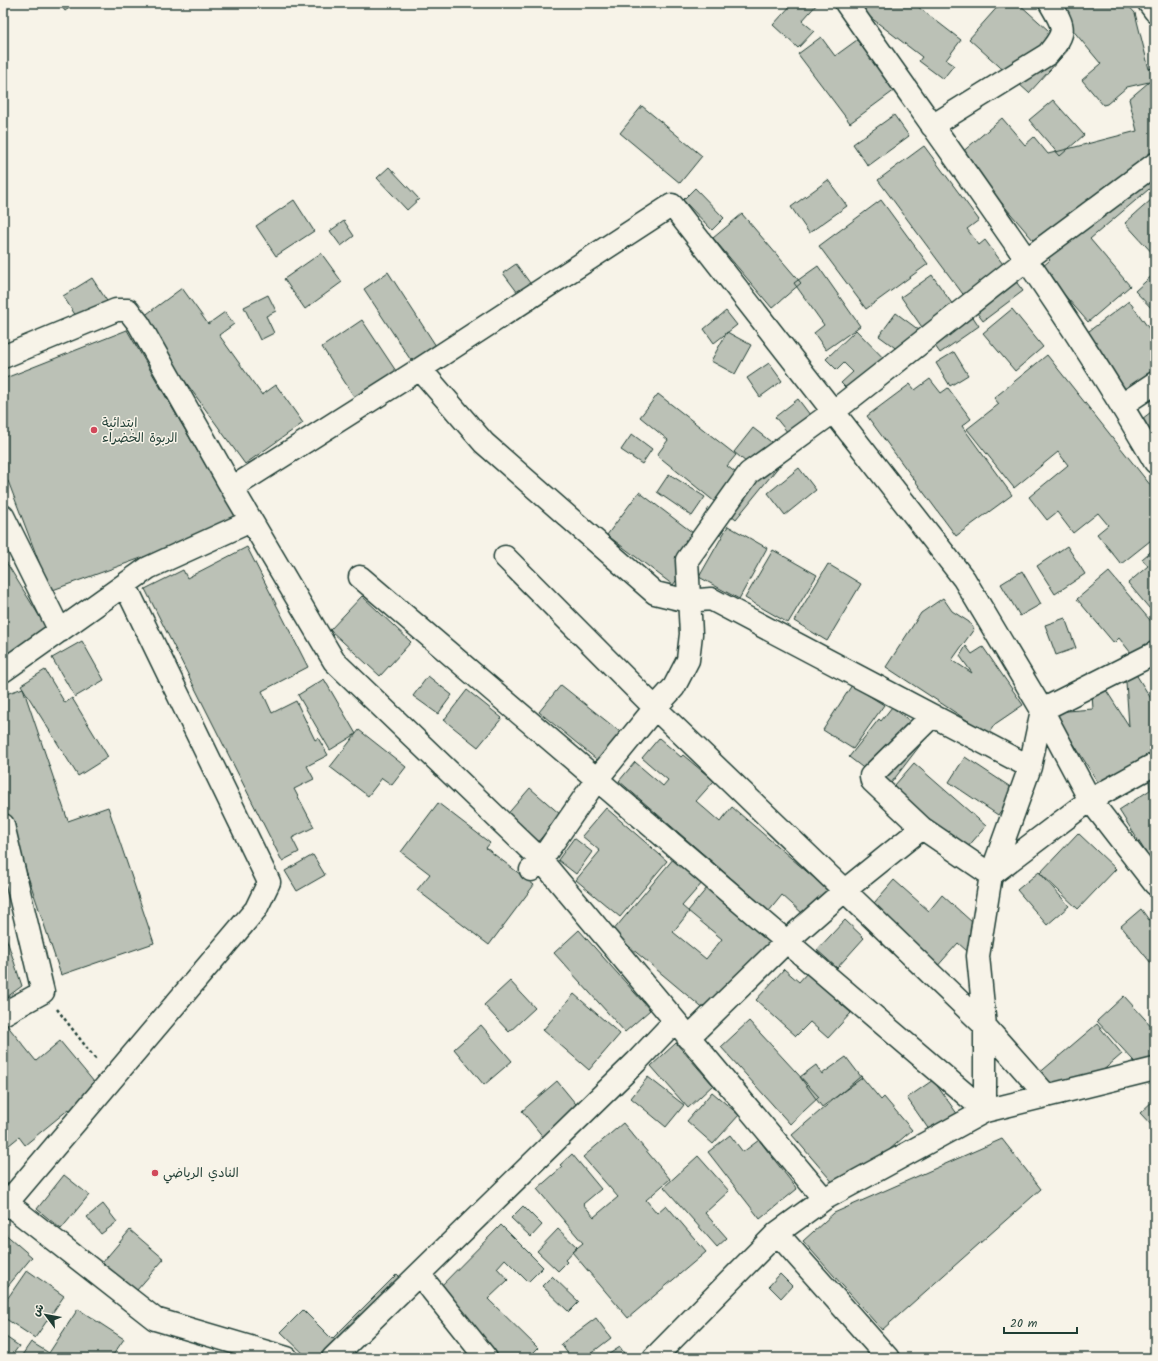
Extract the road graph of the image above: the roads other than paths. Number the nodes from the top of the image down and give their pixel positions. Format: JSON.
{"nodes":[{"id":1,"x":846,"y":3,"type":"edge"},
{"id":2,"x":1050,"y":3,"type":"edge"},
{"id":3,"x":932,"y":126,"type":"junction"},
{"id":4,"x":1155,"y":164,"type":"edge"},
{"id":5,"x":1026,"y":260,"type":"junction"},
{"id":6,"x":3,"y":357,"type":"edge"},
{"id":7,"x":420,"y":369,"type":"junction"},
{"id":8,"x":1155,"y":383,"type":"edge"},
{"id":9,"x":1122,"y":406,"type":"junction"},
{"id":10,"x":833,"y":412,"type":"junction"},
{"id":11,"x":1155,"y":462,"type":"edge"},
{"id":12,"x":232,"y":488,"type":"junction"},
{"id":13,"x":3,"y":516,"type":"edge"},
{"id":14,"x":251,"y":521,"type":"junction"},
{"id":15,"x":505,"y":557,"type":"dead end"},
{"id":16,"x":360,"y":577,"type":"dead end"},
{"id":17,"x":125,"y":585,"type":"junction"},
{"id":18,"x":688,"y":601,"type":"junction"},
{"id":19,"x":60,"y":630,"type":"junction"},
{"id":20,"x":1155,"y":653,"type":"edge"},
{"id":21,"x":3,"y":671,"type":"edge"},
{"id":22,"x":655,"y":708,"type":"junction"},
{"id":23,"x":1042,"y":710,"type":"junction"},
{"id":24,"x":932,"y":716,"type":"junction"},
{"id":25,"x":1155,"y":764,"type":"edge"},
{"id":26,"x":1030,"y":767,"type":"junction"},
{"id":27,"x":597,"y":779,"type":"junction"},
{"id":28,"x":1090,"y":800,"type":"junction"},
{"id":29,"x":3,"y":825,"type":"edge"},
{"id":30,"x":922,"y":828,"type":"junction"},
{"id":31,"x":536,"y":866,"type":"junction"},
{"id":32,"x":992,"y":875,"type":"junction"},
{"id":33,"x":9,"y":880,"type":"edge"},
{"id":34,"x":1155,"y":884,"type":"edge"},
{"id":35,"x":844,"y":890,"type":"junction"},
{"id":36,"x":787,"y":941,"type":"junction"},
{"id":37,"x":3,"y":1014,"type":"edge"},
{"id":38,"x":674,"y":1022,"type":"junction"},
{"id":39,"x":985,"y":1026,"type":"junction"},
{"id":40,"x":688,"y":1038,"type":"junction"},
{"id":41,"x":1155,"y":1069,"type":"edge"},
{"id":42,"x":1046,"y":1095,"type":"junction"},
{"id":43,"x":985,"y":1111,"type":"junction"},
{"id":44,"x":824,"y":1199,"type":"junction"},
{"id":45,"x":5,"y":1202,"type":"edge"},
{"id":46,"x":777,"y":1233,"type":"junction"},
{"id":47,"x":419,"y":1274,"type":"junction"},
{"id":48,"x":286,"y":1358,"type":"edge"},
{"id":49,"x":333,"y":1358,"type":"edge"},
{"id":50,"x":486,"y":1358,"type":"edge"},
{"id":51,"x":654,"y":1358,"type":"edge"},
{"id":52,"x":888,"y":1358,"type":"edge"}],
"edges":[{"from":1,"to":3,"type":"street"},
{"from":2,"to":3,"type":"street"},
{"from":3,"to":5,"type":"street"},
{"from":4,"to":5,"type":"street"},
{"from":5,"to":9,"type":"street"},
{"from":5,"to":10,"type":"street"},
{"from":6,"to":12,"type":"street"},
{"from":7,"to":10,"type":"street"},
{"from":7,"to":12,"type":"street"},
{"from":7,"to":18,"type":"street"},
{"from":8,"to":9,"type":"street"},
{"from":9,"to":11,"type":"street"},
{"from":10,"to":18,"type":"street"},
{"from":10,"to":23,"type":"street"},
{"from":12,"to":14,"type":"street"},
{"from":13,"to":19,"type":"street"},
{"from":14,"to":17,"type":"street"},
{"from":14,"to":31,"type":"street"},
{"from":15,"to":22,"type":"street"},
{"from":16,"to":27,"type":"street"},
{"from":17,"to":19,"type":"street"},
{"from":17,"to":45,"type":"street"},
{"from":18,"to":22,"type":"street"},
{"from":18,"to":24,"type":"street"},
{"from":19,"to":21,"type":"street"},
{"from":20,"to":23,"type":"street"},
{"from":22,"to":27,"type":"street"},
{"from":22,"to":35,"type":"street"},
{"from":23,"to":26,"type":"street"},
{"from":23,"to":28,"type":"street"},
{"from":24,"to":26,"type":"street"},
{"from":24,"to":30,"type":"street"},
{"from":25,"to":28,"type":"street"},
{"from":26,"to":32,"type":"street"},
{"from":27,"to":31,"type":"street"},
{"from":27,"to":36,"type":"street"},
{"from":28,"to":32,"type":"street"},
{"from":28,"to":34,"type":"street"},
{"from":29,"to":33,"type":"street"},
{"from":30,"to":32,"type":"street"},
{"from":30,"to":35,"type":"street"},
{"from":31,"to":38,"type":"street"},
{"from":32,"to":39,"type":"street"},
{"from":33,"to":37,"type":"street"},
{"from":35,"to":36,"type":"street"},
{"from":35,"to":39,"type":"street"},
{"from":36,"to":40,"type":"street"},
{"from":36,"to":43,"type":"street"},
{"from":38,"to":40,"type":"street"},
{"from":38,"to":47,"type":"street"},
{"from":39,"to":42,"type":"street"},
{"from":39,"to":43,"type":"street"},
{"from":40,"to":44,"type":"street"},
{"from":41,"to":42,"type":"street"},
{"from":42,"to":43,"type":"street"},
{"from":43,"to":44,"type":"street"},
{"from":44,"to":46,"type":"street"},
{"from":45,"to":48,"type":"street"},
{"from":46,"to":51,"type":"street"},
{"from":46,"to":52,"type":"street"},
{"from":47,"to":49,"type":"street"},
{"from":47,"to":50,"type":"street"}]}
